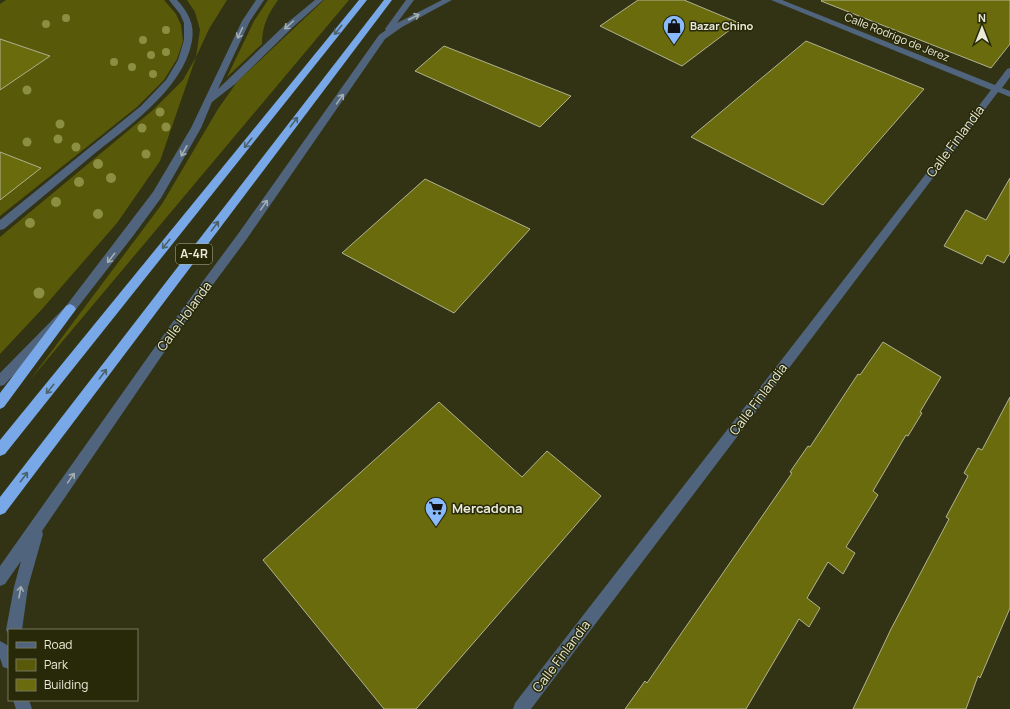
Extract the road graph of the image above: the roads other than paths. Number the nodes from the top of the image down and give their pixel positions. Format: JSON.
{"nodes":[{"id":1,"x":173,"y":0,"type":"edge"},
{"id":2,"x":260,"y":0,"type":"edge"},
{"id":3,"x":319,"y":0,"type":"edge"},
{"id":4,"x":363,"y":0,"type":"edge"},
{"id":5,"x":388,"y":0,"type":"edge"},
{"id":6,"x":410,"y":0,"type":"edge"},
{"id":7,"x":448,"y":0,"type":"edge"},
{"id":8,"x":775,"y":0,"type":"edge"},
{"id":9,"x":382,"y":38,"type":"junction"},
{"id":10,"x":1010,"y":71,"type":"edge"},
{"id":11,"x":996,"y":88,"type":"junction"},
{"id":12,"x":1010,"y":94,"type":"edge"},
{"id":13,"x":209,"y":101,"type":"junction"},
{"id":14,"x":0,"y":226,"type":"edge"},
{"id":15,"x":70,"y":309,"type":"junction"},
{"id":16,"x":0,"y":381,"type":"edge"},
{"id":17,"x":0,"y":403,"type":"edge"},
{"id":18,"x":0,"y":450,"type":"edge"},
{"id":19,"x":0,"y":508,"type":"edge"},
{"id":20,"x":38,"y":524,"type":"junction"},
{"id":21,"x":0,"y":579,"type":"edge"},
{"id":22,"x":14,"y":629,"type":"edge"},
{"id":23,"x":521,"y":709,"type":"edge"}],
"edges":[{"from":1,"to":14,"type":"street"},
{"from":2,"to":13,"type":"street","one_way":true},
{"from":3,"to":13,"type":"street","one_way":true},
{"from":4,"to":18,"type":"highway","number":"A-4R","one_way":true},
{"from":19,"to":5,"type":"highway","number":"A-4R","one_way":true},
{"from":6,"to":9,"type":"street"},
{"from":9,"to":7,"type":"street","name":"Calle Holanda","one_way":true},
{"from":8,"to":11,"type":"street","name":"Calle Rodrigo de Jerez"},
{"from":20,"to":9,"type":"street","name":"Calle Holanda","one_way":true},
{"from":10,"to":11,"type":"street","name":"Calle Finlandia"},
{"from":11,"to":12,"type":"street","name":"Calle Rodrigo de Jerez"},
{"from":11,"to":23,"type":"street","name":"Calle Finlandia"},
{"from":13,"to":15,"type":"street","one_way":true},
{"from":15,"to":16,"type":"street"},
{"from":15,"to":17,"type":"highway"},
{"from":20,"to":21,"type":"street","name":"Calle Holanda"},
{"from":22,"to":20,"type":"street","one_way":true}]}
